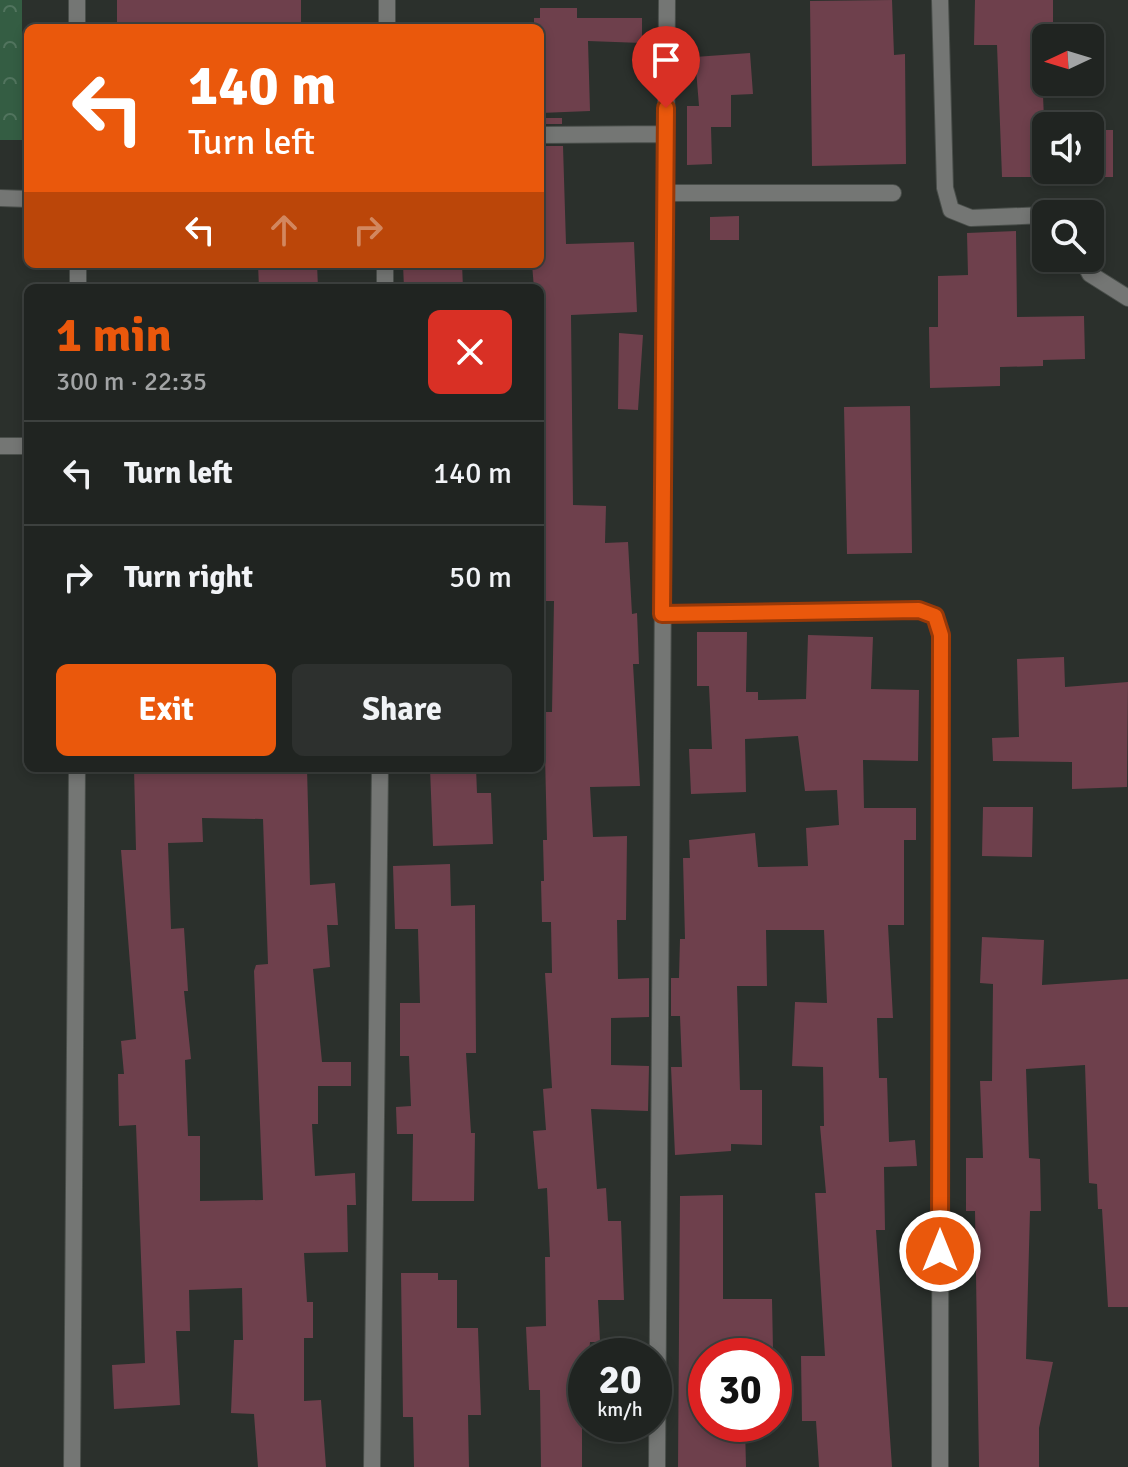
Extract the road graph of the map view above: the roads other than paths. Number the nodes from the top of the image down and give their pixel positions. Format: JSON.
{"nodes":[{"id":1,"x":77,"y":0,"type":"edge"},
{"id":2,"x":387,"y":0,"type":"edge"},
{"id":3,"x":667,"y":0,"type":"edge"},
{"id":4,"x":940,"y":0,"type":"edge"},
{"id":5,"x":77,"y":24,"type":"edge"},
{"id":6,"x":387,"y":24,"type":"edge"},
{"id":7,"x":666,"y":134,"type":"junction"},
{"id":8,"x":544,"y":135,"type":"edge"},
{"id":9,"x":666,"y":193,"type":"junction"},
{"id":10,"x":893,"y":193,"type":"dead end"},
{"id":11,"x":0,"y":198,"type":"edge"},
{"id":12,"x":24,"y":199,"type":"edge"},
{"id":13,"x":1032,"y":216,"type":"edge"},
{"id":14,"x":1089,"y":272,"type":"edge"},
{"id":15,"x":1128,"y":298,"type":"edge"},
{"id":16,"x":0,"y":446,"type":"edge"},
{"id":17,"x":24,"y":446,"type":"edge"},
{"id":18,"x":662,"y":614,"type":"junction"},
{"id":19,"x":77,"y":772,"type":"edge"},
{"id":20,"x":380,"y":772,"type":"edge"},
{"id":21,"x":72,"y":1467,"type":"edge"},
{"id":22,"x":372,"y":1467,"type":"edge"},
{"id":23,"x":657,"y":1467,"type":"edge"},
{"id":24,"x":940,"y":1467,"type":"edge"}],
"edges":[{"from":1,"to":5,"type":"street"},
{"from":2,"to":6,"type":"street"},
{"from":3,"to":7,"type":"street"},
{"from":4,"to":13,"type":"street"},
{"from":7,"to":8,"type":"street"},
{"from":7,"to":9,"type":"street"},
{"from":9,"to":10,"type":"street"},
{"from":9,"to":18,"type":"street"},
{"from":11,"to":12,"type":"street"},
{"from":14,"to":15,"type":"street"},
{"from":16,"to":17,"type":"street"},
{"from":18,"to":23,"type":"street"},
{"from":18,"to":24,"type":"street"},
{"from":19,"to":21,"type":"street"},
{"from":20,"to":22,"type":"street"}]}
